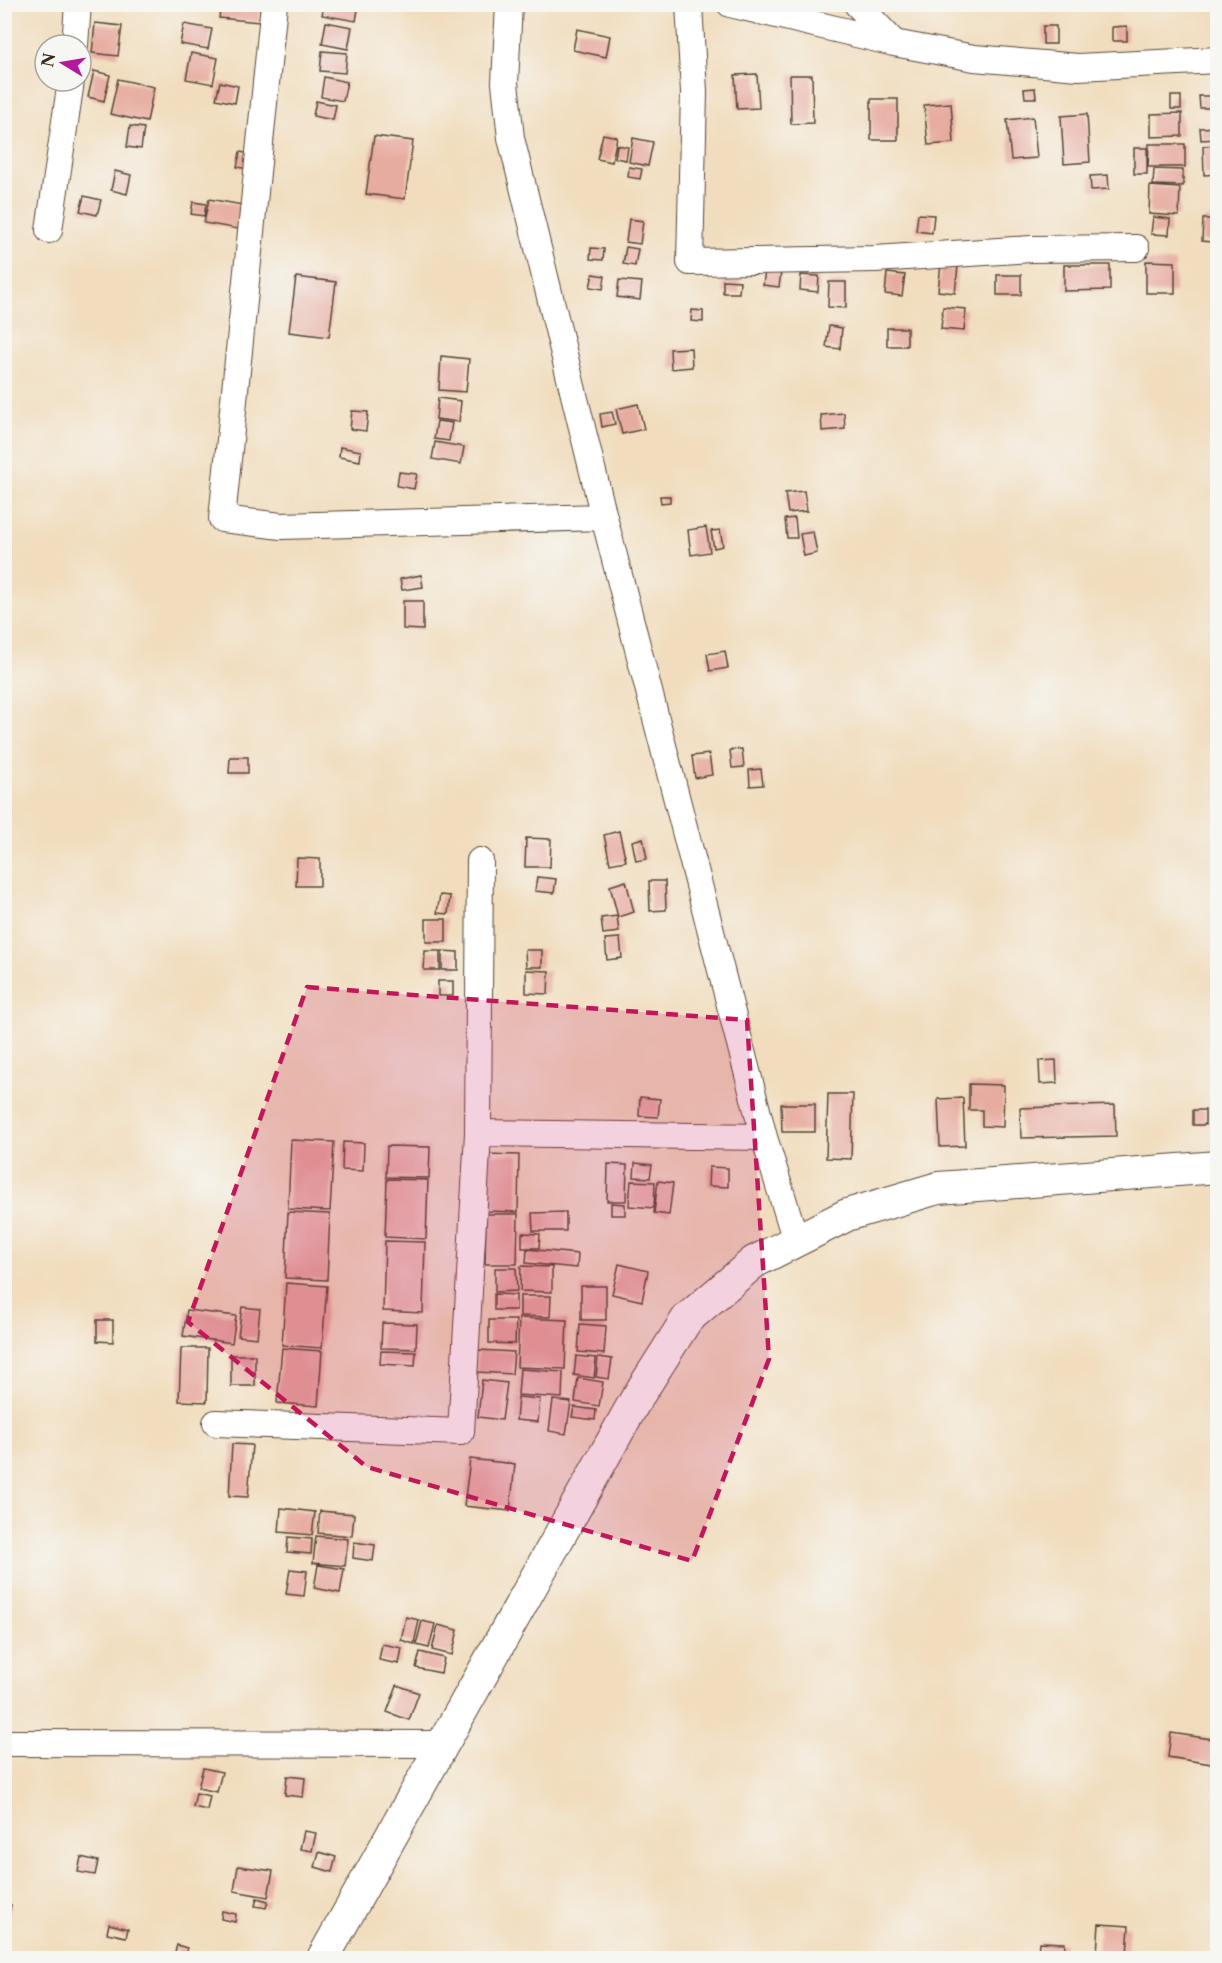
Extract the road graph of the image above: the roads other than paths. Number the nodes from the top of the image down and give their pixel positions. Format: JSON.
{"nodes":[{"id":1,"x":78,"y":4,"type":"edge"},
{"id":2,"x":274,"y":4,"type":"edge"},
{"id":3,"x":509,"y":4,"type":"edge"},
{"id":4,"x":689,"y":4,"type":"edge"},
{"id":5,"x":730,"y":4,"type":"edge"},
{"id":6,"x":857,"y":4,"type":"edge"},
{"id":7,"x":76,"y":33,"type":"edge"},
{"id":8,"x":894,"y":43,"type":"junction"},
{"id":9,"x":1218,"y":60,"type":"edge"},
{"id":10,"x":69,"y":93,"type":"edge"},
{"id":11,"x":50,"y":230,"type":"dead end"},
{"id":12,"x":1136,"y":248,"type":"dead end"},
{"id":13,"x":604,"y":517,"type":"junction"},
{"id":14,"x":480,"y":861,"type":"dead end"},
{"id":15,"x":478,"y":1133,"type":"junction"},
{"id":16,"x":764,"y":1137,"type":"junction"},
{"id":17,"x":1218,"y":1167,"type":"edge"},
{"id":18,"x":796,"y":1241,"type":"junction"},
{"id":19,"x":216,"y":1423,"type":"dead end"},
{"id":20,"x":4,"y":1743,"type":"edge"},
{"id":21,"x":442,"y":1744,"type":"junction"},
{"id":22,"x":323,"y":1959,"type":"edge"}],
"edges":[{"from":1,"to":7,"type":"street"},
{"from":2,"to":13,"type":"street"},
{"from":3,"to":13,"type":"street"},
{"from":4,"to":12,"type":"street"},
{"from":5,"to":8,"type":"street"},
{"from":6,"to":8,"type":"street"},
{"from":8,"to":9,"type":"street"},
{"from":10,"to":11,"type":"street"},
{"from":13,"to":16,"type":"street"},
{"from":14,"to":15,"type":"street"},
{"from":15,"to":16,"type":"street"},
{"from":15,"to":19,"type":"street"},
{"from":16,"to":18,"type":"street"},
{"from":17,"to":18,"type":"main road"},
{"from":18,"to":21,"type":"main road"},
{"from":20,"to":21,"type":"street"},
{"from":21,"to":22,"type":"main road"}]}
